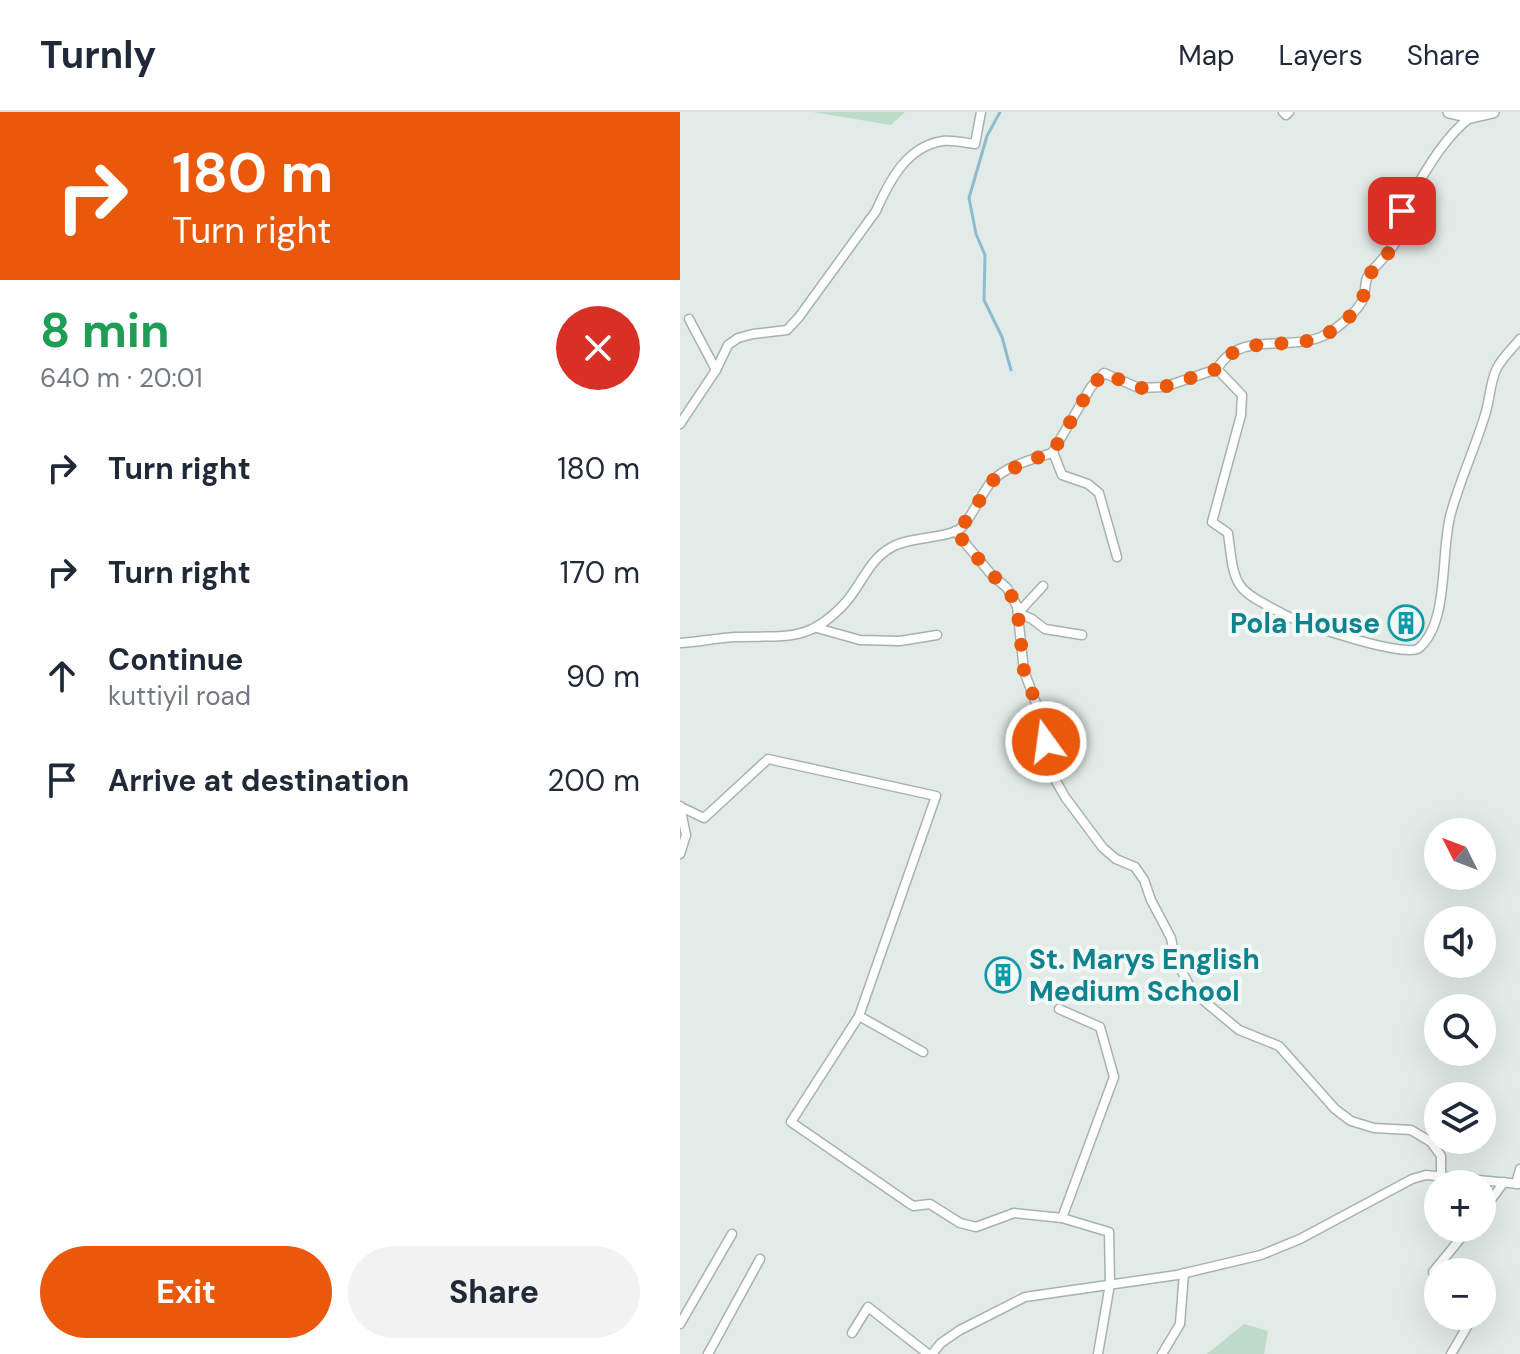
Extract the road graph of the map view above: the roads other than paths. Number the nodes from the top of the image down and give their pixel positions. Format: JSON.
{"nodes":[{"id":1,"x":981,"y":112,"type":"edge"},
{"id":2,"x":1283,"y":112,"type":"edge"},
{"id":3,"x":1289,"y":112,"type":"edge"},
{"id":4,"x":1449,"y":112,"type":"edge"},
{"id":5,"x":1493,"y":112,"type":"edge"},
{"id":6,"x":1471,"y":117,"type":"junction"},
{"id":7,"x":689,"y":319,"type":"dead end"},
{"id":8,"x":1520,"y":339,"type":"edge"},
{"id":9,"x":1217,"y":369,"type":"junction"},
{"id":10,"x":716,"y":370,"type":"junction"},
{"id":11,"x":680,"y":424,"type":"edge"},
{"id":12,"x":1053,"y":452,"type":"junction"},
{"id":13,"x":955,"y":531,"type":"junction"},
{"id":14,"x":1117,"y":557,"type":"dead end"},
{"id":15,"x":1043,"y":586,"type":"dead end"},
{"id":16,"x":1018,"y":613,"type":"junction"},
{"id":17,"x":817,"y":628,"type":"junction"},
{"id":18,"x":937,"y":635,"type":"dead end"},
{"id":19,"x":1082,"y":635,"type":"dead end"},
{"id":20,"x":680,"y":643,"type":"edge"},
{"id":21,"x":680,"y":806,"type":"edge"},
{"id":22,"x":680,"y":854,"type":"edge"},
{"id":23,"x":1059,"y":1009,"type":"dead end"},
{"id":24,"x":859,"y":1016,"type":"junction"},
{"id":25,"x":923,"y":1052,"type":"dead end"},
{"id":26,"x":1520,"y":1169,"type":"edge"},
{"id":27,"x":1441,"y":1170,"type":"edge"},
{"id":28,"x":1424,"y":1176,"type":"edge"},
{"id":29,"x":1496,"y":1181,"type":"edge"},
{"id":30,"x":1504,"y":1182,"type":"junction"},
{"id":31,"x":1518,"y":1184,"type":"edge"},
{"id":32,"x":1496,"y":1193,"type":"edge"},
{"id":33,"x":1062,"y":1218,"type":"junction"},
{"id":34,"x":732,"y":1234,"type":"dead end"},
{"id":35,"x":1458,"y":1242,"type":"edge"},
{"id":36,"x":1444,"y":1258,"type":"edge"},
{"id":37,"x":760,"y":1259,"type":"dead end"},
{"id":38,"x":1184,"y":1273,"type":"junction"},
{"id":39,"x":1110,"y":1284,"type":"junction"},
{"id":40,"x":680,"y":1324,"type":"edge"},
{"id":41,"x":1465,"y":1330,"type":"edge"},
{"id":42,"x":852,"y":1333,"type":"dead end"},
{"id":43,"x":708,"y":1354,"type":"edge"},
{"id":44,"x":930,"y":1354,"type":"edge"},
{"id":45,"x":1098,"y":1354,"type":"edge"},
{"id":46,"x":1162,"y":1354,"type":"edge"},
{"id":47,"x":1451,"y":1354,"type":"edge"}],
"edges":[{"from":1,"to":10,"type":"street"},
{"from":2,"to":3,"type":"street"},
{"from":4,"to":6,"type":"main road"},
{"from":5,"to":6,"type":"main road"},
{"from":6,"to":9,"type":"street"},
{"from":7,"to":10,"type":"street"},
{"from":8,"to":9,"type":"street"},
{"from":9,"to":12,"type":"street"},
{"from":10,"to":11,"type":"street"},
{"from":12,"to":13,"type":"street"},
{"from":12,"to":14,"type":"street"},
{"from":13,"to":16,"type":"street"},
{"from":13,"to":17,"type":"street"},
{"from":15,"to":16,"type":"street"},
{"from":16,"to":19,"type":"street"},
{"from":16,"to":27,"type":"street"},
{"from":17,"to":18,"type":"street"},
{"from":17,"to":20,"type":"street"},
{"from":21,"to":22,"type":"street"},
{"from":21,"to":24,"type":"street"},
{"from":23,"to":33,"type":"street"},
{"from":24,"to":25,"type":"street"},
{"from":24,"to":33,"type":"street"},
{"from":26,"to":31,"type":"street"},
{"from":28,"to":38,"type":"street"},
{"from":29,"to":30,"type":"street"},
{"from":30,"to":31,"type":"street"},
{"from":30,"to":32,"type":"street"},
{"from":33,"to":39,"type":"street"},
{"from":34,"to":40,"type":"street"},
{"from":35,"to":36,"type":"street"},
{"from":37,"to":43,"type":"street"},
{"from":38,"to":39,"type":"street"},
{"from":38,"to":46,"type":"street"},
{"from":39,"to":44,"type":"street"},
{"from":39,"to":45,"type":"street"},
{"from":41,"to":47,"type":"street"},
{"from":42,"to":44,"type":"street"}]}
